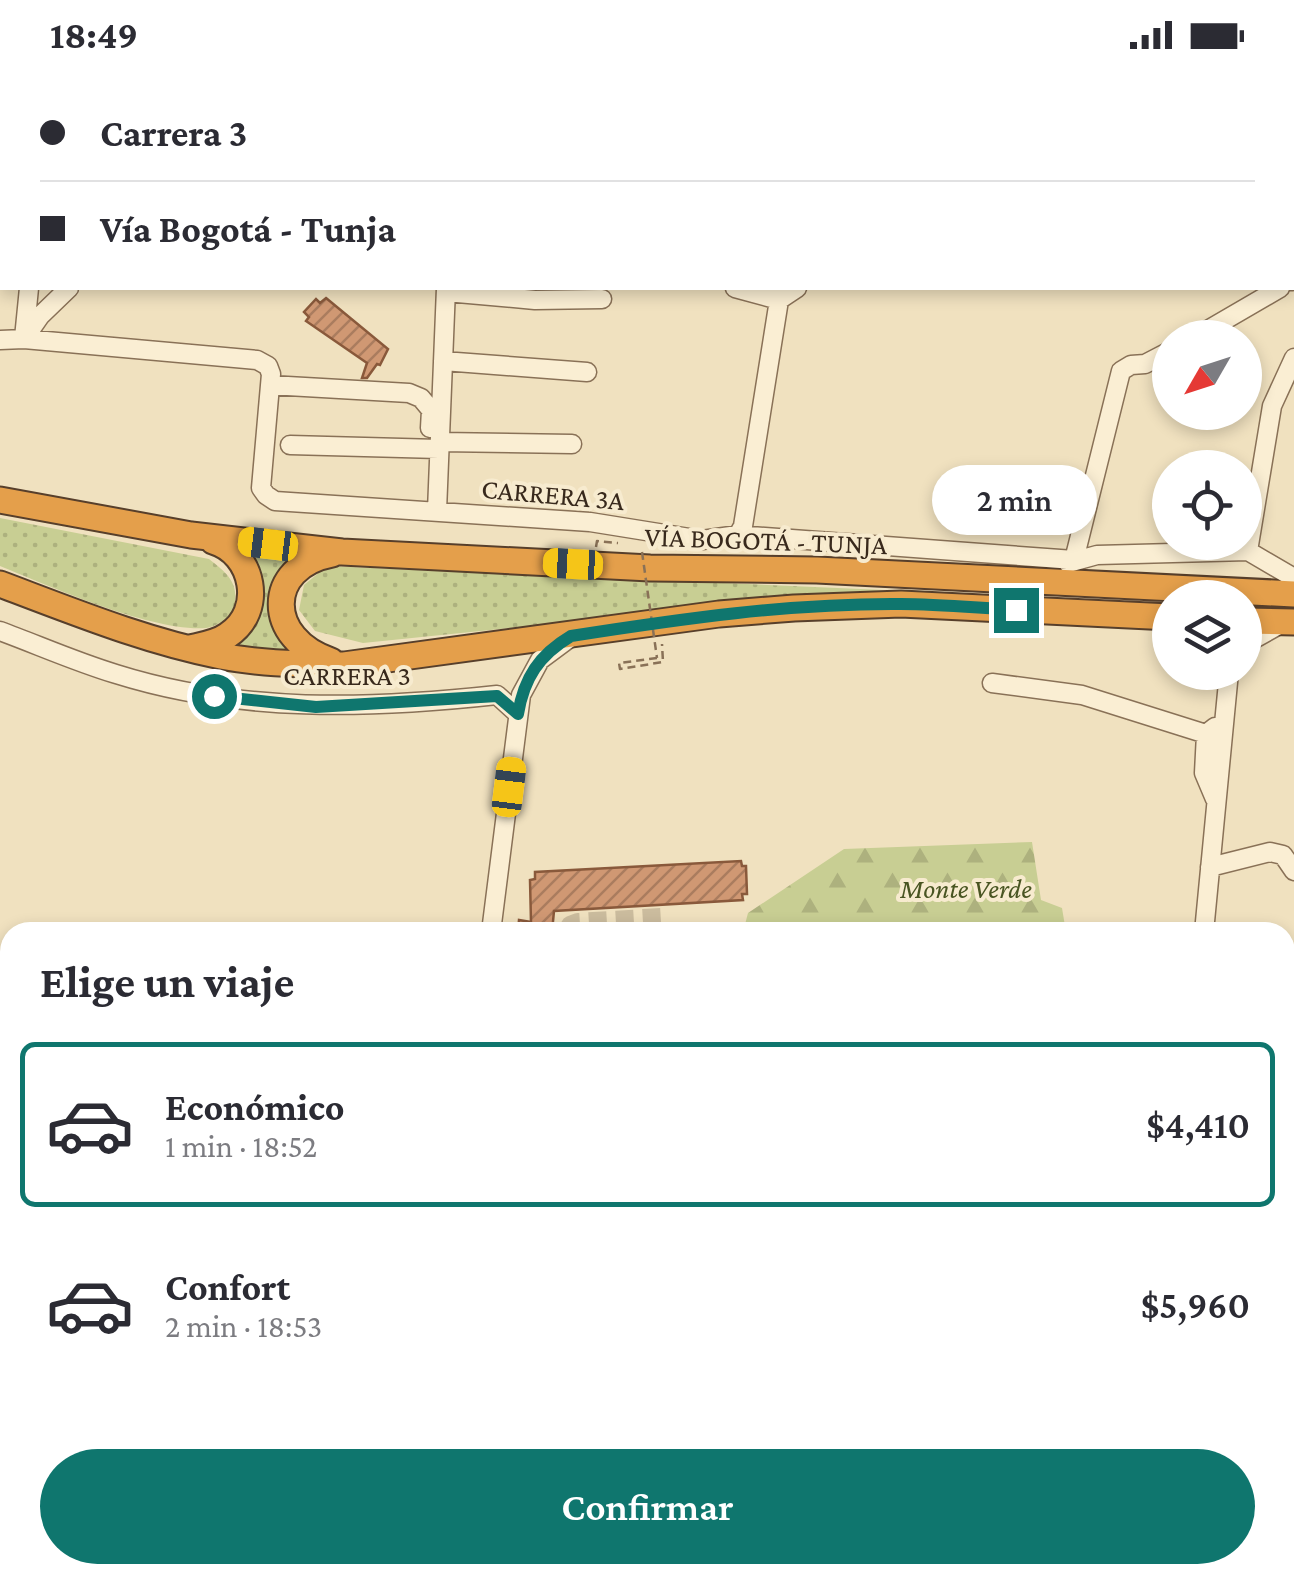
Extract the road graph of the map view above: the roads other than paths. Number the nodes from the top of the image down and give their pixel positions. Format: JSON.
{"nodes":[{"id":1,"x":29,"y":290,"type":"edge"},
{"id":2,"x":67,"y":290,"type":"edge"},
{"id":3,"x":446,"y":290,"type":"edge"},
{"id":4,"x":742,"y":290,"type":"edge"},
{"id":5,"x":794,"y":290,"type":"edge"},
{"id":6,"x":1277,"y":290,"type":"edge"},
{"id":7,"x":520,"y":293,"type":"edge"},
{"id":8,"x":602,"y":299,"type":"dead end"},
{"id":9,"x":780,"y":300,"type":"junction"},
{"id":10,"x":1225,"y":320,"type":"edge"},
{"id":11,"x":24,"y":338,"type":"junction"},
{"id":12,"x":0,"y":340,"type":"edge"},
{"id":13,"x":1294,"y":358,"type":"edge"},
{"id":14,"x":1152,"y":360,"type":"edge"},
{"id":15,"x":443,"y":361,"type":"junction"},
{"id":16,"x":587,"y":372,"type":"dead end"},
{"id":17,"x":269,"y":376,"type":"junction"},
{"id":18,"x":572,"y":444,"type":"dead end"},
{"id":19,"x":290,"y":445,"type":"dead end"},
{"id":20,"x":436,"y":446,"type":"junction"},
{"id":21,"x":1262,"y":466,"type":"edge"},
{"id":22,"x":0,"y":500,"type":"edge"},
{"id":23,"x":437,"y":511,"type":"junction"},
{"id":24,"x":191,"y":535,"type":"junction"},
{"id":25,"x":738,"y":535,"type":"junction"},
{"id":26,"x":342,"y":552,"type":"junction"},
{"id":27,"x":1152,"y":554,"type":"edge"},
{"id":28,"x":1262,"y":559,"type":"edge"},
{"id":29,"x":1074,"y":560,"type":"junction"},
{"id":30,"x":1294,"y":578,"type":"edge"},
{"id":31,"x":1036,"y":581,"type":"junction"},
{"id":32,"x":0,"y":584,"type":"edge"},
{"id":33,"x":1294,"y":594,"type":"edge"},
{"id":34,"x":1152,"y":616,"type":"edge"},
{"id":35,"x":1262,"y":621,"type":"edge"},
{"id":36,"x":1290,"y":622,"type":"edge"},
{"id":37,"x":0,"y":631,"type":"edge"},
{"id":38,"x":571,"y":636,"type":"junction"},
{"id":39,"x":1262,"y":636,"type":"edge"},
{"id":40,"x":190,"y":648,"type":"junction"},
{"id":41,"x":344,"y":666,"type":"junction"},
{"id":42,"x":992,"y":684,"type":"dead end"},
{"id":43,"x":1227,"y":690,"type":"edge"},
{"id":44,"x":518,"y":714,"type":"junction"},
{"id":45,"x":1223,"y":723,"type":"junction"},
{"id":46,"x":1206,"y":734,"type":"junction"},
{"id":47,"x":1216,"y":799,"type":"junction"},
{"id":48,"x":1210,"y":867,"type":"junction"},
{"id":49,"x":1294,"y":871,"type":"edge"},
{"id":50,"x":493,"y":922,"type":"edge"},
{"id":51,"x":1205,"y":922,"type":"edge"}],
"edges":[{"from":1,"to":11,"type":"street"},
{"from":2,"to":11,"type":"street"},
{"from":3,"to":7,"type":"street"},
{"from":3,"to":15,"type":"street"},
{"from":4,"to":9,"type":"street"},
{"from":5,"to":9,"type":"street"},
{"from":6,"to":10,"type":"street"},
{"from":7,"to":8,"type":"street"},
{"from":9,"to":25,"type":"street"},
{"from":11,"to":12,"type":"street"},
{"from":11,"to":17,"type":"street"},
{"from":13,"to":21,"type":"street"},
{"from":14,"to":29,"type":"street"},
{"from":15,"to":16,"type":"street"},
{"from":15,"to":20,"type":"street"},
{"from":17,"to":20,"type":"street"},
{"from":17,"to":23,"type":"street","name":"CARRERA 3A"},
{"from":18,"to":20,"type":"street"},
{"from":19,"to":20,"type":"street"},
{"from":20,"to":23,"type":"street"},
{"from":22,"to":24,"type":"highway","name":"VÍA BOGOTÁ - TUNJA"},
{"from":23,"to":25,"type":"street","name":"CARRERA 3A"},
{"from":24,"to":26,"type":"highway","name":"VÍA BOGOTÁ - TUNJA"},
{"from":24,"to":40,"type":"highway"},
{"from":25,"to":29,"type":"street","name":"CARRERA 3A"},
{"from":26,"to":31,"type":"highway","name":"VÍA BOGOTÁ - TUNJA"},
{"from":26,"to":41,"type":"highway"},
{"from":27,"to":29,"type":"street","name":"CARRERA 3A"},
{"from":28,"to":30,"type":"street"},
{"from":29,"to":31,"type":"street","name":"CARRERA 3A"},
{"from":31,"to":33,"type":"highway","name":"VÍA BOGOTÁ - TUNJA"},
{"from":32,"to":40,"type":"highway"},
{"from":34,"to":38,"type":"highway"},
{"from":35,"to":36,"type":"highway"},
{"from":36,"to":39,"type":"street"},
{"from":37,"to":44,"type":"street","name":"CARRERA 3"},
{"from":38,"to":41,"type":"highway"},
{"from":38,"to":44,"type":"street"},
{"from":40,"to":41,"type":"highway"},
{"from":42,"to":46,"type":"street"},
{"from":43,"to":45,"type":"street"},
{"from":44,"to":50,"type":"street"},
{"from":45,"to":46,"type":"street"},
{"from":45,"to":47,"type":"street"},
{"from":46,"to":47,"type":"street"},
{"from":47,"to":48,"type":"street"},
{"from":48,"to":49,"type":"street"},
{"from":48,"to":51,"type":"street"}]}
